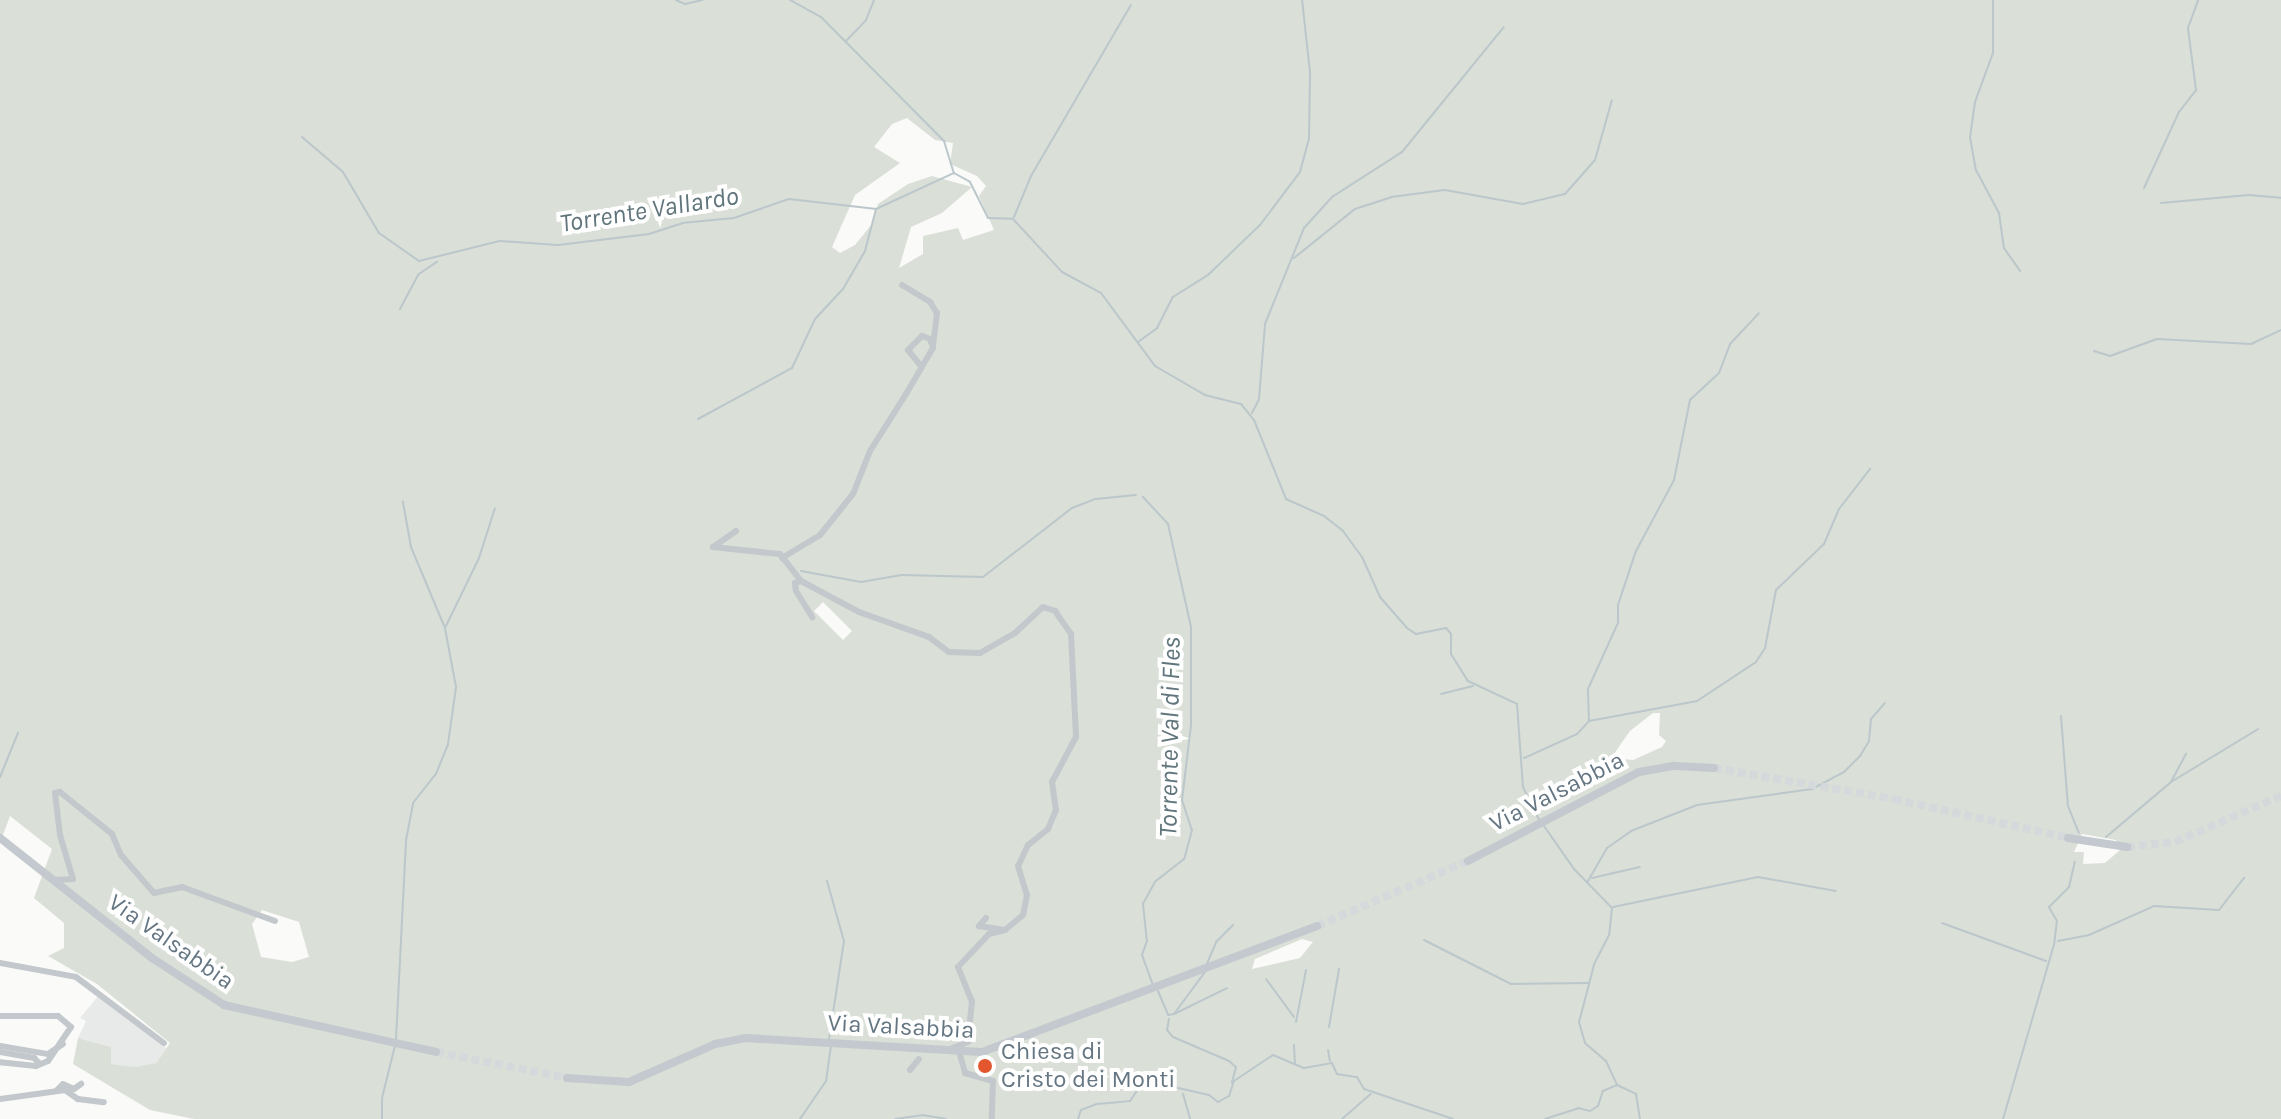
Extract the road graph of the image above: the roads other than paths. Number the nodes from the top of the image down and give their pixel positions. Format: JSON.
{"nodes":[{"id":1,"x":902,"y":285,"type":"dead end"},
{"id":2,"x":933,"y":348,"type":"junction"},
{"id":3,"x":922,"y":367,"type":"junction"},
{"id":4,"x":736,"y":531,"type":"dead end"},
{"id":5,"x":782,"y":558,"type":"junction"},
{"id":6,"x":801,"y":581,"type":"junction"},
{"id":7,"x":812,"y":617,"type":"dead end"},
{"id":8,"x":1714,"y":768,"type":"tunnel mouth"},
{"id":9,"x":0,"y":838,"type":"edge"},
{"id":10,"x":2068,"y":838,"type":"tunnel mouth"},
{"id":11,"x":2127,"y":847,"type":"tunnel mouth"},
{"id":12,"x":1470,"y":860,"type":"tunnel mouth"},
{"id":13,"x":53,"y":880,"type":"junction"},
{"id":14,"x":986,"y":918,"type":"dead end"},
{"id":15,"x":275,"y":921,"type":"dead end"},
{"id":16,"x":1317,"y":926,"type":"tunnel mouth"},
{"id":17,"x":1005,"y":930,"type":"junction"},
{"id":18,"x":0,"y":963,"type":"edge"},
{"id":19,"x":0,"y":1016,"type":"edge"},
{"id":20,"x":164,"y":1043,"type":"dead end"},
{"id":21,"x":63,"y":1044,"type":"junction"},
{"id":22,"x":0,"y":1046,"type":"edge"},
{"id":23,"x":433,"y":1051,"type":"tunnel mouth"},
{"id":24,"x":0,"y":1052,"type":"edge"},
{"id":25,"x":942,"y":1054,"type":"junction"},
{"id":26,"x":960,"y":1055,"type":"junction"},
{"id":27,"x":919,"y":1059,"type":"dead end"},
{"id":28,"x":0,"y":1062,"type":"edge"},
{"id":29,"x":40,"y":1064,"type":"junction"},
{"id":30,"x":910,"y":1070,"type":"dead end"},
{"id":31,"x":567,"y":1078,"type":"tunnel mouth"},
{"id":32,"x":81,"y":1084,"type":"dead end"},
{"id":33,"x":57,"y":1090,"type":"junction"},
{"id":34,"x":0,"y":1099,"type":"edge"},
{"id":35,"x":104,"y":1102,"type":"dead end"},
{"id":36,"x":992,"y":1119,"type":"edge"}],
"edges":[{"from":1,"to":2,"type":"street"},
{"from":2,"to":3,"type":"street"},
{"from":2,"to":3,"type":"street"},
{"from":3,"to":5,"type":"street"},
{"from":4,"to":5,"type":"street"},
{"from":5,"to":6,"type":"street"},
{"from":6,"to":7,"type":"street"},
{"from":6,"to":17,"type":"street"},
{"from":8,"to":12,"type":"main road","name":"Via Valsabbia"},
{"from":9,"to":13,"type":"main road","name":"Via Valsabbia"},
{"from":10,"to":11,"type":"main road"},
{"from":13,"to":15,"type":"street"},
{"from":13,"to":23,"type":"main road","name":"Via Valsabbia"},
{"from":14,"to":17,"type":"street"},
{"from":16,"to":26,"type":"main road","name":"Via Valsabbia"},
{"from":17,"to":25,"type":"street"},
{"from":18,"to":20,"type":"street"},
{"from":19,"to":21,"type":"street"},
{"from":21,"to":22,"type":"street"},
{"from":21,"to":29,"type":"street"},
{"from":24,"to":29,"type":"street"},
{"from":25,"to":26,"type":"main road","name":"Via Valsabbia"},
{"from":25,"to":31,"type":"main road","name":"Via Valsabbia"},
{"from":26,"to":36,"type":"street"},
{"from":27,"to":30,"type":"street"},
{"from":28,"to":29,"type":"street"},
{"from":32,"to":33,"type":"street"},
{"from":33,"to":34,"type":"street"},
{"from":33,"to":35,"type":"street"}]}
